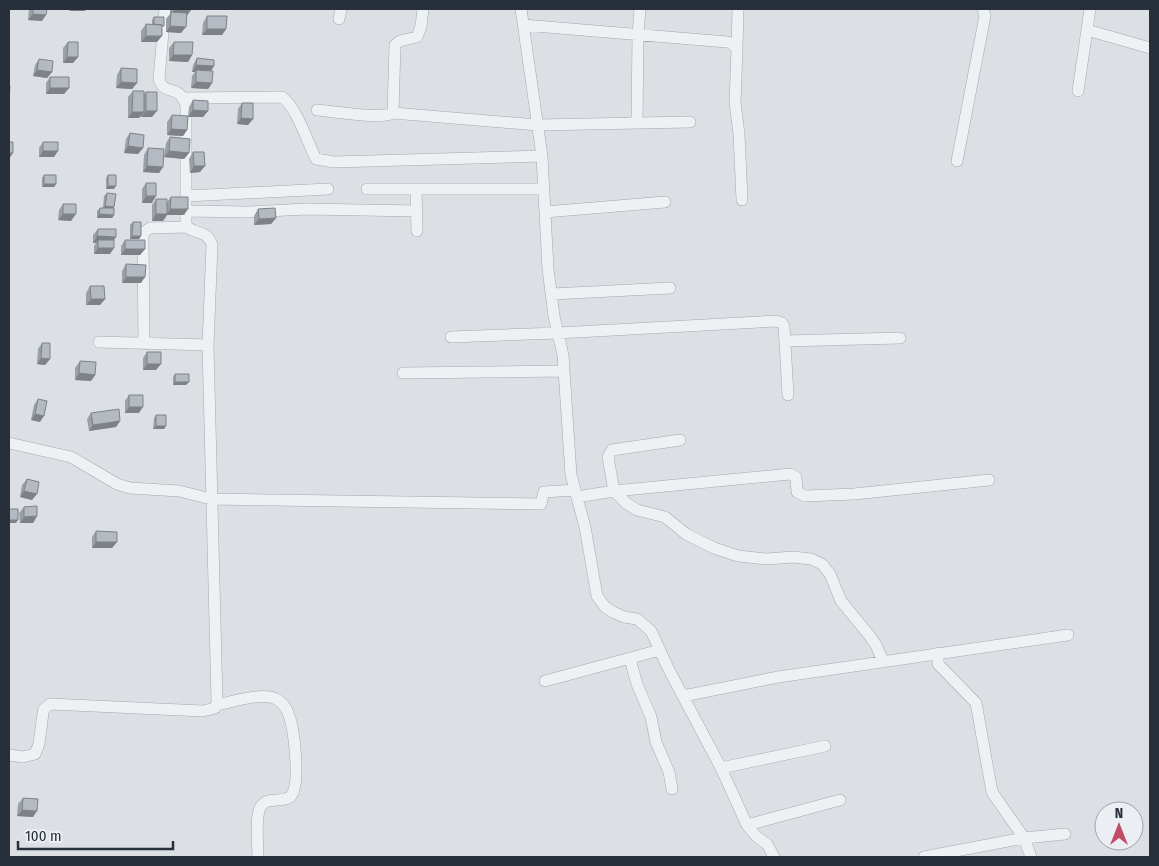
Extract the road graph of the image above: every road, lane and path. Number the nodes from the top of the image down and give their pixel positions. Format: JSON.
{"nodes":[{"id":1,"x":164,"y":9,"type":"edge"},
{"id":2,"x":423,"y":9,"type":"edge"},
{"id":3,"x":521,"y":9,"type":"edge"},
{"id":4,"x":640,"y":9,"type":"edge"},
{"id":5,"x":738,"y":9,"type":"edge"},
{"id":6,"x":984,"y":9,"type":"edge"},
{"id":7,"x":1090,"y":9,"type":"edge"},
{"id":8,"x":523,"y":25,"type":"junction"},
{"id":9,"x":1087,"y":30,"type":"junction"},
{"id":10,"x":638,"y":35,"type":"junction"},
{"id":11,"x":1150,"y":48,"type":"edge"},
{"id":12,"x":737,"y":49,"type":"junction"},
{"id":13,"x":1078,"y":91,"type":"dead end"},
{"id":14,"x":184,"y":98,"type":"junction"},
{"id":15,"x":317,"y":110,"type":"dead end"},
{"id":16,"x":393,"y":114,"type":"junction"},
{"id":17,"x":690,"y":122,"type":"dead end"},
{"id":18,"x":637,"y":123,"type":"junction"},
{"id":19,"x":538,"y":125,"type":"junction"},
{"id":20,"x":542,"y":156,"type":"junction"},
{"id":21,"x":957,"y":161,"type":"dead end"},
{"id":22,"x":328,"y":189,"type":"dead end"},
{"id":23,"x":416,"y":189,"type":"junction"},
{"id":24,"x":543,"y":189,"type":"junction"},
{"id":25,"x":367,"y":190,"type":"dead end"},
{"id":26,"x":186,"y":196,"type":"junction"},
{"id":27,"x":742,"y":200,"type":"dead end"},
{"id":28,"x":665,"y":202,"type":"dead end"},
{"id":29,"x":186,"y":211,"type":"junction"},
{"id":30,"x":417,"y":211,"type":"junction"},
{"id":31,"x":545,"y":212,"type":"junction"},
{"id":32,"x":187,"y":227,"type":"junction"},
{"id":33,"x":418,"y":231,"type":"dead end"},
{"id":34,"x":670,"y":288,"type":"dead end"},
{"id":35,"x":552,"y":294,"type":"junction"},
{"id":36,"x":558,"y":333,"type":"junction"},
{"id":37,"x":451,"y":337,"type":"dead end"},
{"id":38,"x":900,"y":338,"type":"dead end"},
{"id":39,"x":785,"y":341,"type":"junction"},
{"id":40,"x":99,"y":342,"type":"dead end"},
{"id":41,"x":144,"y":344,"type":"junction"},
{"id":42,"x":208,"y":345,"type":"junction"},
{"id":43,"x":564,"y":371,"type":"junction"},
{"id":44,"x":403,"y":373,"type":"dead end"},
{"id":45,"x":788,"y":395,"type":"dead end"},
{"id":46,"x":680,"y":440,"type":"dead end"},
{"id":47,"x":9,"y":444,"type":"edge"},
{"id":48,"x":989,"y":480,"type":"dead end"},
{"id":49,"x":614,"y":491,"type":"junction"},
{"id":50,"x":576,"y":493,"type":"junction"},
{"id":51,"x":211,"y":499,"type":"junction"},
{"id":52,"x":1068,"y":635,"type":"dead end"},
{"id":53,"x":660,"y":650,"type":"junction"},
{"id":54,"x":938,"y":653,"type":"junction"},
{"id":55,"x":630,"y":658,"type":"junction"},
{"id":56,"x":883,"y":661,"type":"junction"},
{"id":57,"x":545,"y":681,"type":"dead end"},
{"id":58,"x":683,"y":696,"type":"junction"},
{"id":59,"x":216,"y":705,"type":"junction"},
{"id":60,"x":825,"y":746,"type":"dead end"},
{"id":61,"x":9,"y":755,"type":"edge"},
{"id":62,"x":720,"y":768,"type":"junction"},
{"id":63,"x":672,"y":789,"type":"dead end"},
{"id":64,"x":840,"y":800,"type":"dead end"},
{"id":65,"x":747,"y":825,"type":"junction"},
{"id":66,"x":1065,"y":834,"type":"dead end"},
{"id":67,"x":1024,"y":838,"type":"junction"},
{"id":68,"x":258,"y":857,"type":"edge"},
{"id":69,"x":774,"y":857,"type":"edge"},
{"id":70,"x":924,"y":857,"type":"edge"},
{"id":71,"x":1031,"y":857,"type":"edge"}],
"edges":[{"from":1,"to":14,"type":"street"},
{"from":2,"to":16,"type":"street"},
{"from":3,"to":8,"type":"street"},
{"from":4,"to":10,"type":"street"},
{"from":5,"to":12,"type":"street"},
{"from":6,"to":21,"type":"street"},
{"from":7,"to":9,"type":"street"},
{"from":8,"to":10,"type":"street"},
{"from":8,"to":19,"type":"street"},
{"from":9,"to":11,"type":"street"},
{"from":9,"to":13,"type":"street"},
{"from":10,"to":12,"type":"street"},
{"from":10,"to":18,"type":"street"},
{"from":12,"to":27,"type":"street"},
{"from":14,"to":20,"type":"street"},
{"from":14,"to":26,"type":"street"},
{"from":15,"to":16,"type":"street"},
{"from":16,"to":19,"type":"street"},
{"from":17,"to":18,"type":"street"},
{"from":18,"to":19,"type":"street"},
{"from":19,"to":20,"type":"street"},
{"from":20,"to":24,"type":"street"},
{"from":22,"to":26,"type":"street"},
{"from":23,"to":24,"type":"street"},
{"from":23,"to":25,"type":"street"},
{"from":23,"to":30,"type":"street"},
{"from":24,"to":31,"type":"street"},
{"from":26,"to":29,"type":"street"},
{"from":28,"to":31,"type":"street"},
{"from":29,"to":30,"type":"street"},
{"from":29,"to":32,"type":"street"},
{"from":30,"to":33,"type":"street"},
{"from":31,"to":35,"type":"street"},
{"from":32,"to":41,"type":"street"},
{"from":32,"to":42,"type":"street"},
{"from":34,"to":35,"type":"street"},
{"from":35,"to":36,"type":"street"},
{"from":36,"to":37,"type":"street"},
{"from":36,"to":39,"type":"street"},
{"from":36,"to":43,"type":"street"},
{"from":38,"to":39,"type":"street"},
{"from":39,"to":45,"type":"street"},
{"from":40,"to":41,"type":"street"},
{"from":41,"to":42,"type":"street"},
{"from":42,"to":51,"type":"street"},
{"from":43,"to":44,"type":"street"},
{"from":43,"to":50,"type":"street"},
{"from":46,"to":49,"type":"street"},
{"from":47,"to":51,"type":"street"},
{"from":48,"to":49,"type":"street"},
{"from":49,"to":50,"type":"street"},
{"from":49,"to":56,"type":"street"},
{"from":50,"to":51,"type":"street"},
{"from":50,"to":53,"type":"street"},
{"from":51,"to":59,"type":"street"},
{"from":52,"to":54,"type":"street"},
{"from":53,"to":55,"type":"street"},
{"from":53,"to":58,"type":"street"},
{"from":54,"to":56,"type":"street"},
{"from":54,"to":67,"type":"street"},
{"from":55,"to":57,"type":"street"},
{"from":55,"to":63,"type":"street"},
{"from":56,"to":58,"type":"street"},
{"from":58,"to":62,"type":"street"},
{"from":59,"to":61,"type":"street"},
{"from":59,"to":68,"type":"street"},
{"from":60,"to":62,"type":"street"},
{"from":62,"to":65,"type":"street"},
{"from":64,"to":65,"type":"street"},
{"from":65,"to":69,"type":"street"},
{"from":66,"to":67,"type":"street"},
{"from":67,"to":70,"type":"street"},
{"from":67,"to":71,"type":"street"}]}
